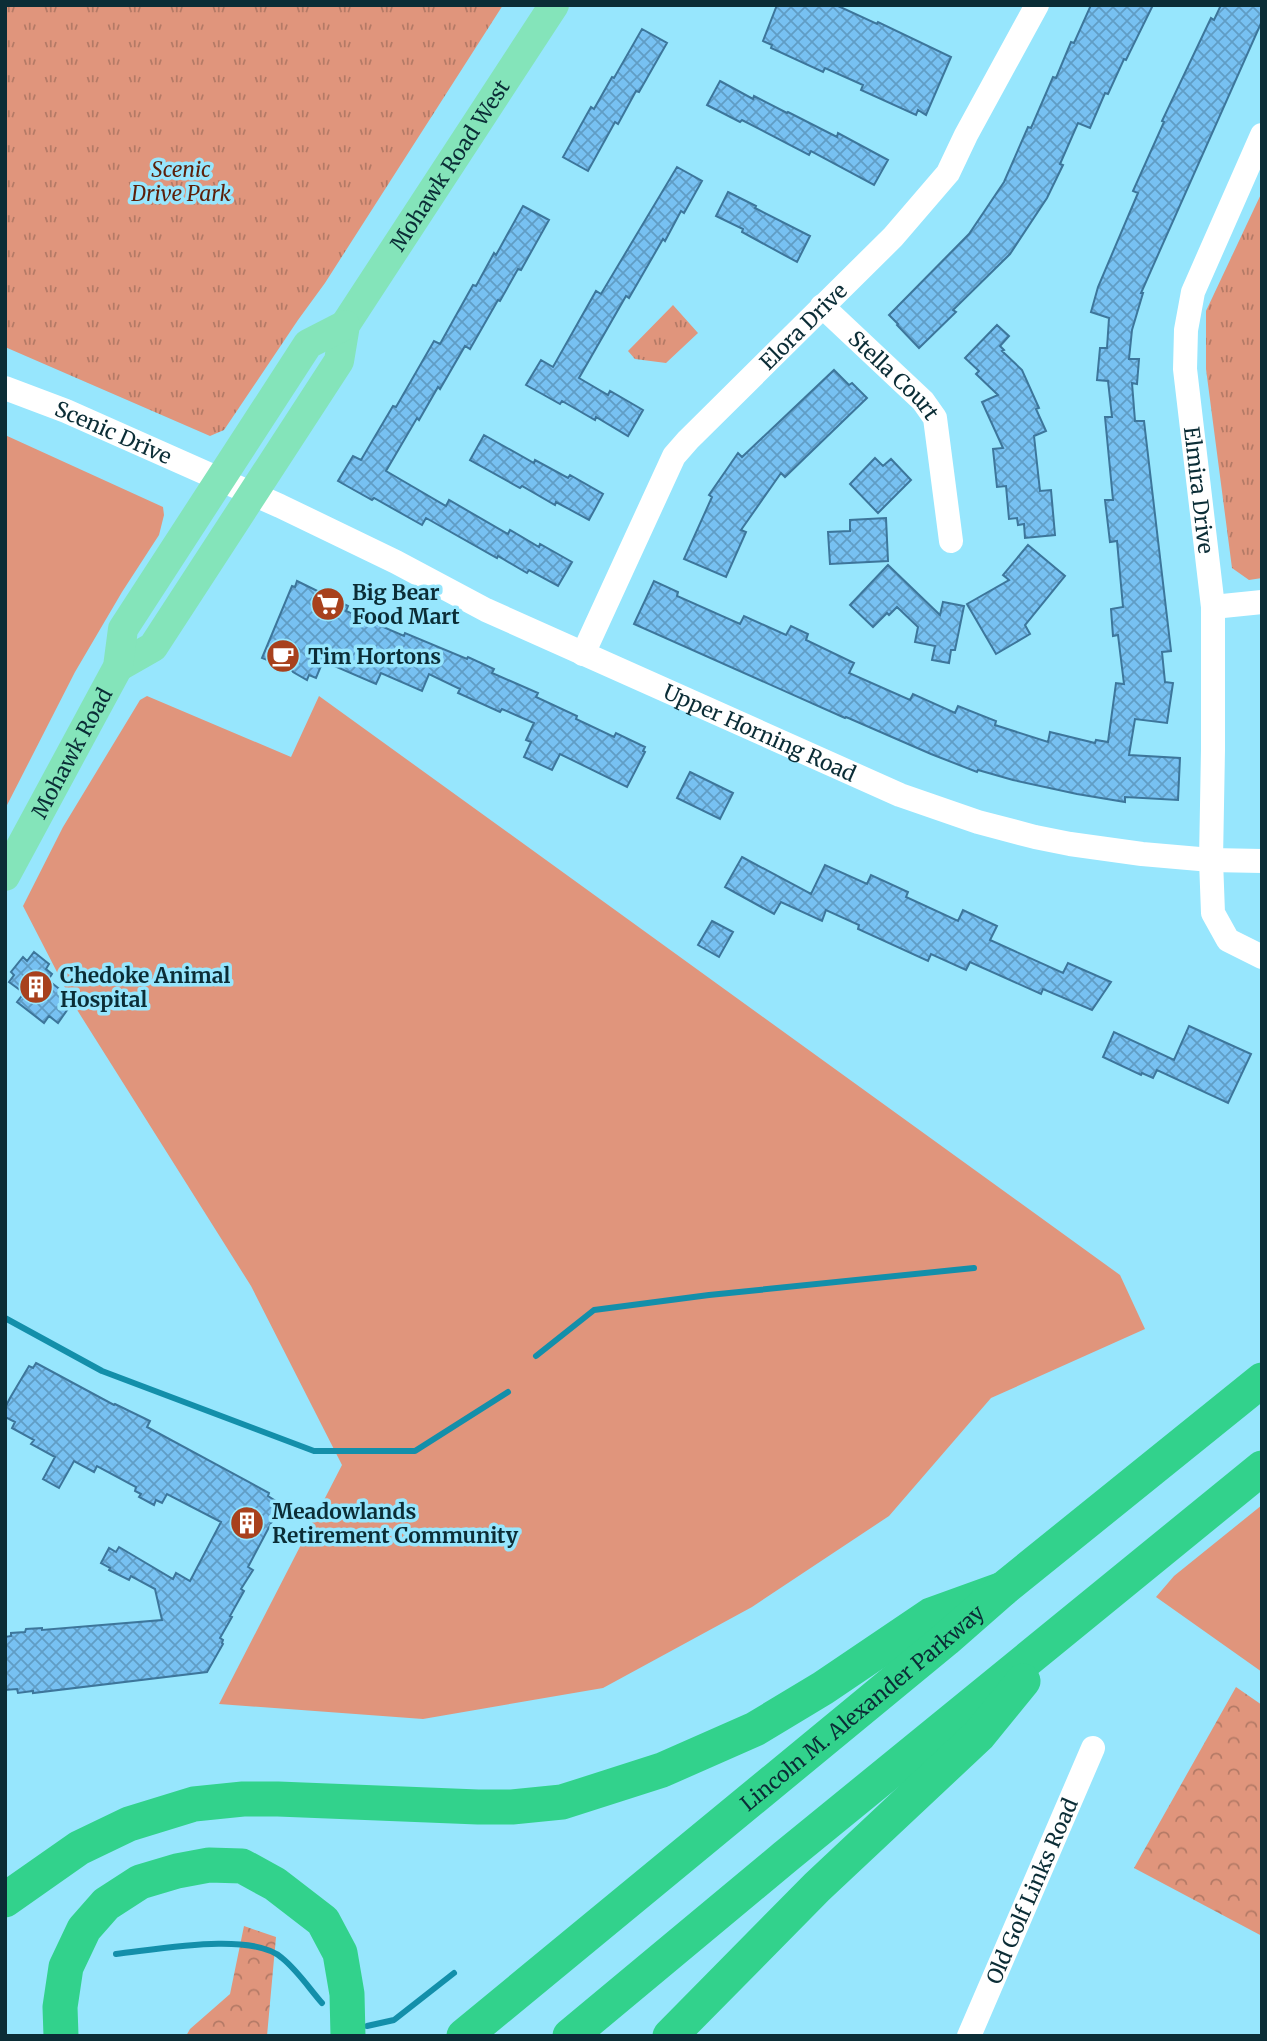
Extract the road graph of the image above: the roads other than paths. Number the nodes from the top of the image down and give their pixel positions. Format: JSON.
{"nodes":[{"id":1,"x":554,"y":5,"type":"edge"},
{"id":2,"x":1037,"y":5,"type":"edge"},
{"id":3,"x":1262,"y":135,"type":"edge"},
{"id":4,"x":822,"y":306,"type":"junction"},
{"id":5,"x":345,"y":326,"type":"junction"},
{"id":6,"x":5,"y":388,"type":"edge"},
{"id":7,"x":219,"y":480,"type":"junction"},
{"id":8,"x":252,"y":494,"type":"junction"},
{"id":9,"x":951,"y":541,"type":"dead end"},
{"id":10,"x":1262,"y":602,"type":"edge"},
{"id":11,"x":1213,"y":607,"type":"junction"},
{"id":12,"x":583,"y":654,"type":"junction"},
{"id":13,"x":118,"y":667,"type":"junction"},
{"id":14,"x":1211,"y":860,"type":"junction"},
{"id":15,"x":1262,"y":861,"type":"edge"},
{"id":16,"x":5,"y":876,"type":"edge"},
{"id":17,"x":1262,"y":957,"type":"edge"},
{"id":18,"x":1262,"y":1380,"type":"edge"},
{"id":19,"x":1262,"y":1468,"type":"edge"},
{"id":20,"x":1003,"y":1589,"type":"junction"},
{"id":21,"x":1072,"y":1622,"type":"junction"},
{"id":22,"x":1093,"y":1748,"type":"dead end"},
{"id":23,"x":5,"y":1900,"type":"edge"},
{"id":24,"x":61,"y":2036,"type":"edge"},
{"id":25,"x":348,"y":2036,"type":"edge"},
{"id":26,"x":464,"y":2036,"type":"edge"},
{"id":27,"x":570,"y":2036,"type":"edge"},
{"id":28,"x":670,"y":2036,"type":"edge"},
{"id":29,"x":969,"y":2036,"type":"edge"}],
"edges":[{"from":1,"to":5,"type":"main road","name":"Mohawk Road West"},
{"from":2,"to":4,"type":"street","name":"Elora Drive"},
{"from":3,"to":11,"type":"street","name":"Elmira Drive"},
{"from":4,"to":9,"type":"street","name":"Stella Court"},
{"from":4,"to":12,"type":"street","name":"Elora Drive"},
{"from":5,"to":7,"type":"main road"},
{"from":5,"to":8,"type":"main road","name":"Mohawk Road West"},
{"from":6,"to":7,"type":"street","name":"Scenic Drive"},
{"from":7,"to":8,"type":"street","name":"Upper Horning Road"},
{"from":7,"to":13,"type":"main road","name":"Mohawk Road"},
{"from":8,"to":12,"type":"street","name":"Upper Horning Road"},
{"from":8,"to":13,"type":"main road","name":"Mohawk Road"},
{"from":10,"to":11,"type":"street"},
{"from":11,"to":14,"type":"street","name":"Elmira Drive"},
{"from":12,"to":14,"type":"street","name":"Upper Horning Road"},
{"from":13,"to":16,"type":"main road","name":"Mohawk Road"},
{"from":14,"to":15,"type":"street","name":"Upper Horning Road"},
{"from":14,"to":17,"type":"street"},
{"from":18,"to":20,"type":"highway","name":"Lincoln M. Alexander Parkway"},
{"from":19,"to":21,"type":"highway"},
{"from":20,"to":23,"type":"highway"},
{"from":20,"to":26,"type":"highway","name":"Lincoln M. Alexander Parkway"},
{"from":21,"to":27,"type":"highway"},
{"from":21,"to":28,"type":"highway"},
{"from":22,"to":29,"type":"street","name":"Old Golf Links Road"},
{"from":24,"to":25,"type":"highway"}]}
